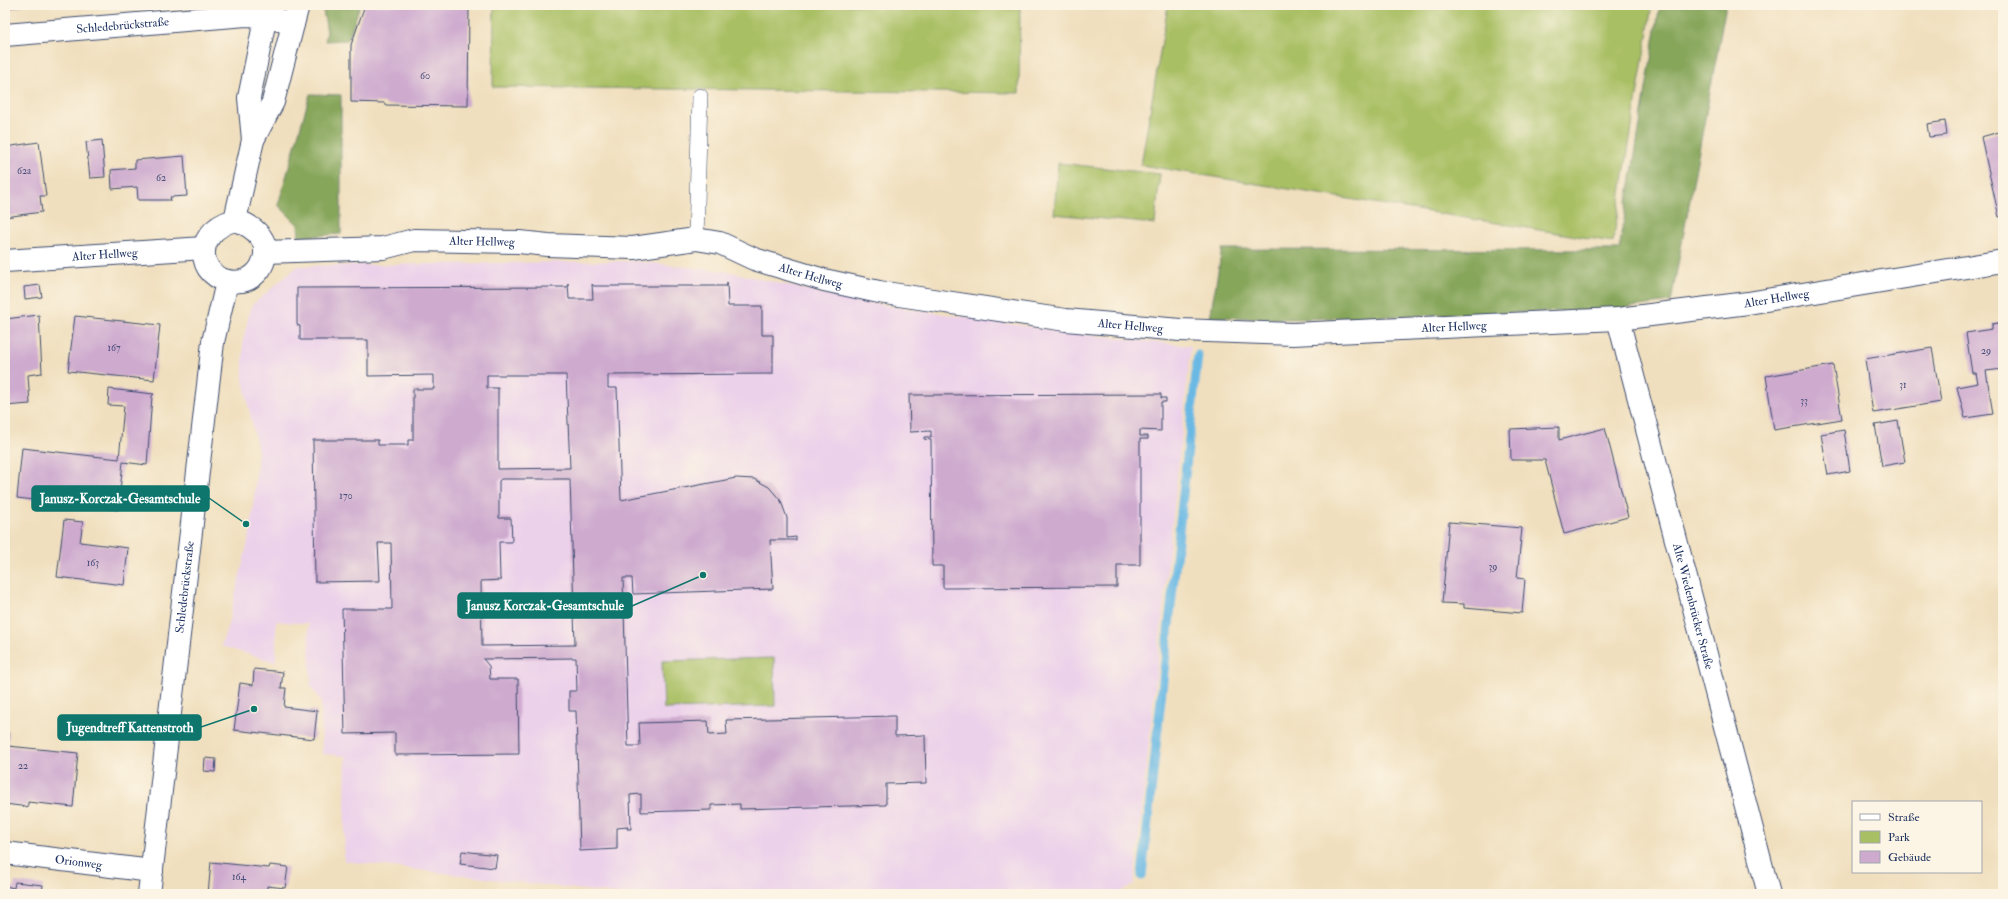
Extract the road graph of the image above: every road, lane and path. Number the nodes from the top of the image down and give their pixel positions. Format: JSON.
{"nodes":[{"id":1,"x":266,"y":11,"type":"edge"},
{"id":2,"x":295,"y":15,"type":"edge"},
{"id":3,"x":5,"y":35,"type":"edge"},
{"id":4,"x":700,"y":96,"type":"dead end"},
{"id":5,"x":253,"y":140,"type":"junction"},
{"id":6,"x":235,"y":220,"type":"junction"},
{"id":7,"x":696,"y":239,"type":"junction"},
{"id":8,"x":204,"y":248,"type":"junction"},
{"id":9,"x":265,"y":252,"type":"junction"},
{"id":10,"x":5,"y":261,"type":"edge"},
{"id":11,"x":2003,"y":261,"type":"edge"},
{"id":12,"x":227,"y":282,"type":"junction"},
{"id":13,"x":1618,"y":319,"type":"junction"},
{"id":14,"x":5,"y":853,"type":"edge"},
{"id":15,"x":152,"y":871,"type":"junction"},
{"id":16,"x":149,"y":894,"type":"edge"},
{"id":17,"x":1769,"y":894,"type":"edge"}],
"edges":[{"from":1,"to":2,"type":"street","name":"Schledebrückstraße"},
{"from":1,"to":3,"type":"street","name":"Schledebrückstraße"},
{"from":1,"to":5,"type":"street","name":"Schledebrückstraße"},
{"from":2,"to":5,"type":"street","name":"Schledebrückstraße"},
{"from":4,"to":7,"type":"lane"},
{"from":5,"to":6,"type":"street","name":"Schledebrückstraße"},
{"from":6,"to":8,"type":"street"},
{"from":6,"to":9,"type":"street"},
{"from":7,"to":9,"type":"street","name":"Alter Hellweg"},
{"from":7,"to":13,"type":"street","name":"Alter Hellweg"},
{"from":8,"to":10,"type":"street","name":"Alter Hellweg"},
{"from":8,"to":12,"type":"street"},
{"from":9,"to":12,"type":"street"},
{"from":11,"to":13,"type":"street","name":"Alter Hellweg"},
{"from":12,"to":15,"type":"street","name":"Schledebrückstraße"},
{"from":13,"to":17,"type":"street","name":"Alte Wiedenbrücker Straße"},
{"from":14,"to":15,"type":"street","name":"Orionweg"},
{"from":15,"to":16,"type":"street","name":"Schledebrückstraße"}]}
